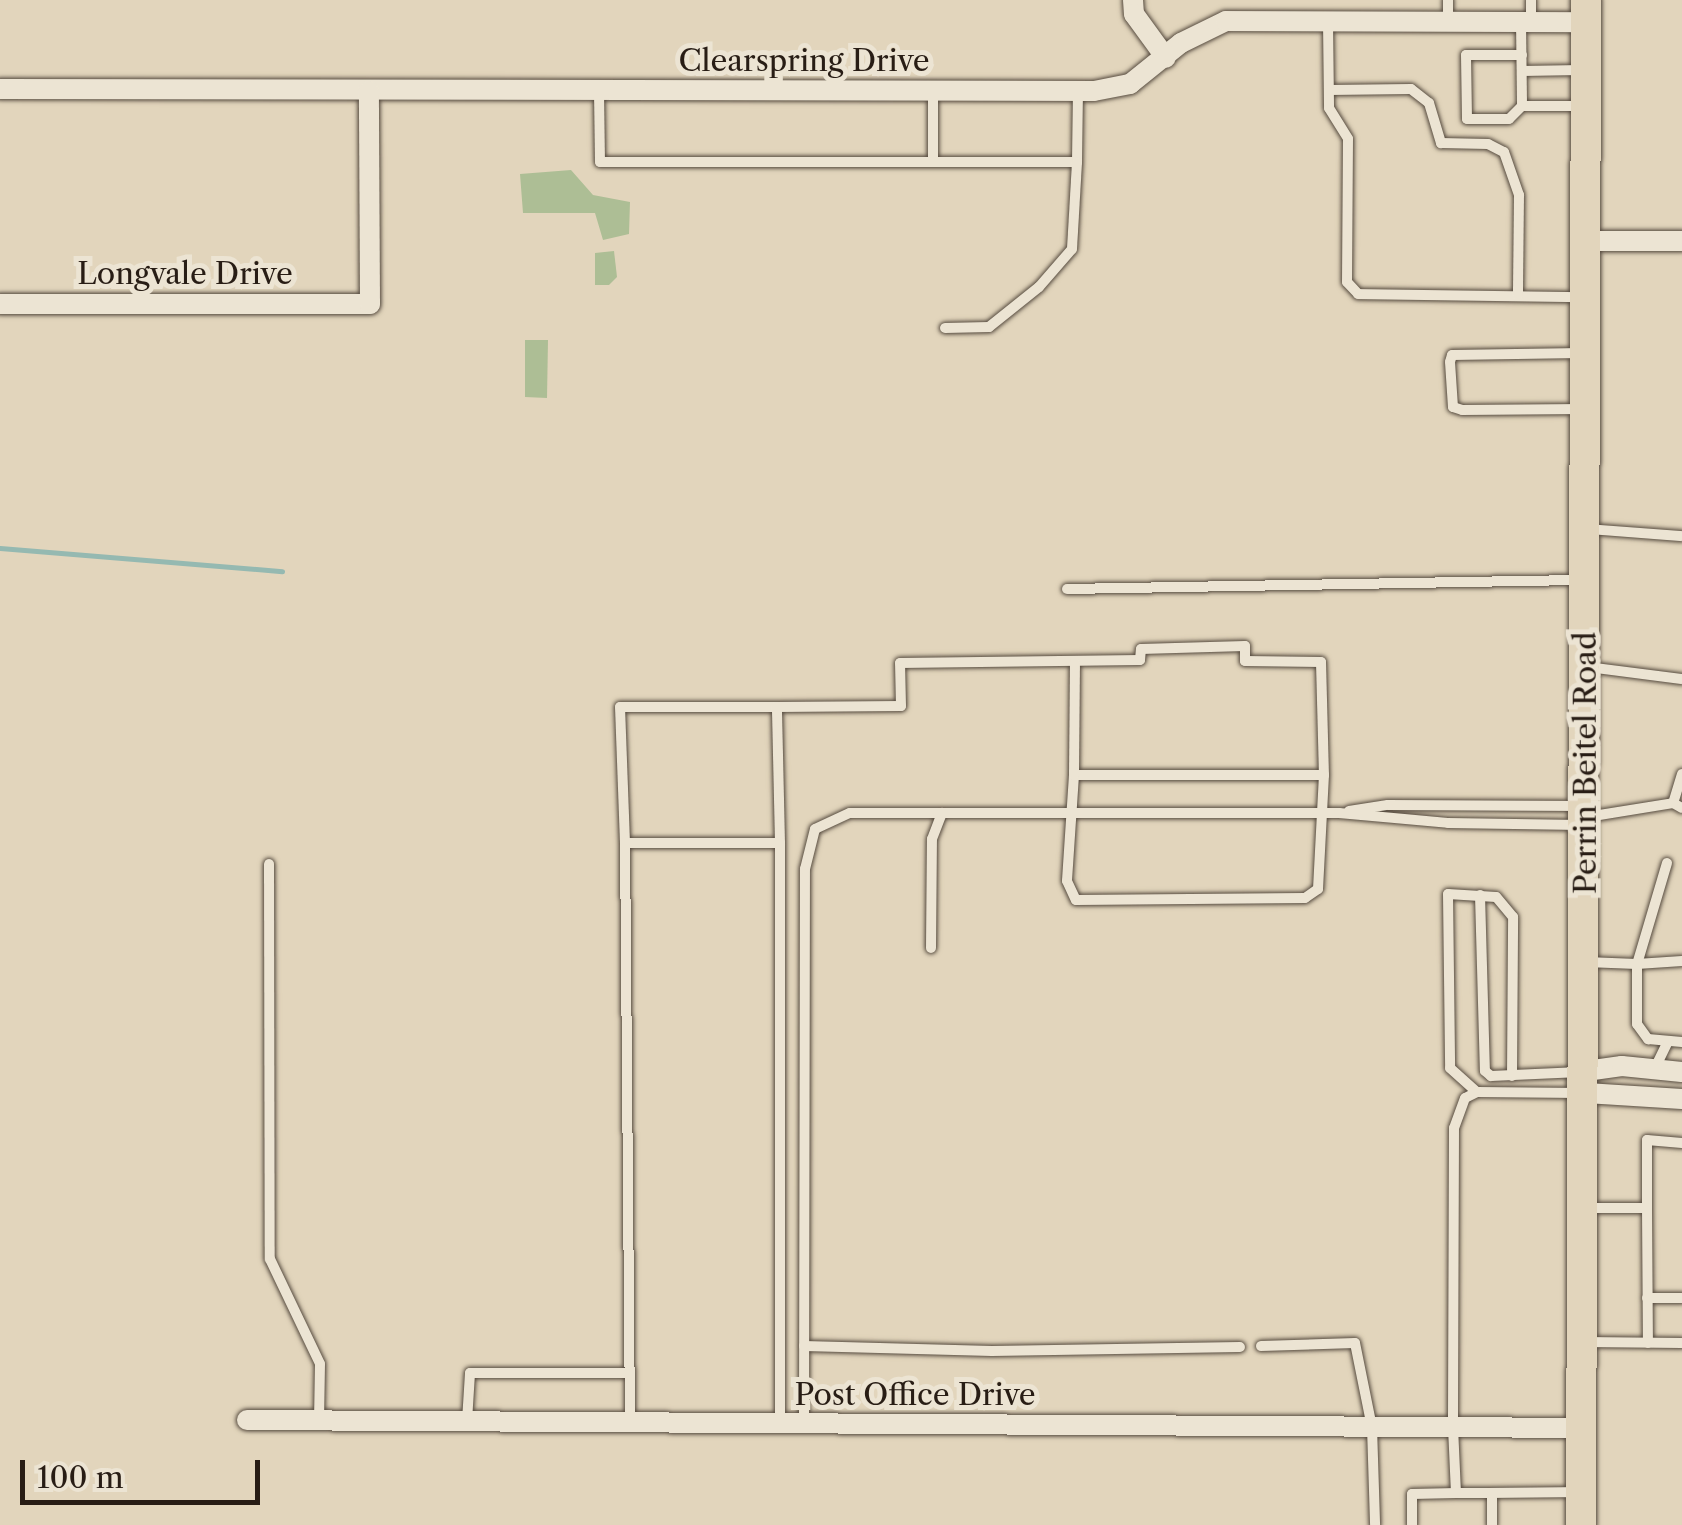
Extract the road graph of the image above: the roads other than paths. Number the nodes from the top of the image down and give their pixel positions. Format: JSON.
{"nodes":[{"id":1,"x":1133,"y":0,"type":"edge"},
{"id":2,"x":1448,"y":10,"type":"edge"},
{"id":3,"x":1586,"y":11,"type":"edge"},
{"id":4,"x":1528,"y":14,"type":"edge"},
{"id":5,"x":1328,"y":21,"type":"junction"},
{"id":6,"x":1522,"y":55,"type":"junction"},
{"id":7,"x":1166,"y":58,"type":"junction"},
{"id":8,"x":1522,"y":70,"type":"junction"},
{"id":9,"x":1588,"y":70,"type":"junction"},
{"id":10,"x":0,"y":89,"type":"edge"},
{"id":11,"x":369,"y":90,"type":"junction"},
{"id":12,"x":599,"y":90,"type":"junction"},
{"id":13,"x":933,"y":90,"type":"junction"},
{"id":14,"x":1078,"y":90,"type":"junction"},
{"id":15,"x":1330,"y":90,"type":"junction"},
{"id":16,"x":1522,"y":106,"type":"junction"},
{"id":17,"x":1588,"y":106,"type":"junction"},
{"id":18,"x":933,"y":162,"type":"junction"},
{"id":19,"x":1077,"y":162,"type":"junction"},
{"id":20,"x":1588,"y":241,"type":"junction"},
{"id":21,"x":1682,"y":241,"type":"edge"},
{"id":22,"x":1518,"y":296,"type":"junction"},
{"id":23,"x":1588,"y":297,"type":"junction"},
{"id":24,"x":0,"y":304,"type":"edge"},
{"id":25,"x":945,"y":328,"type":"dead end"},
{"id":26,"x":1588,"y":353,"type":"junction"},
{"id":27,"x":1588,"y":409,"type":"junction"},
{"id":28,"x":1587,"y":529,"type":"junction"},
{"id":29,"x":1682,"y":536,"type":"edge"},
{"id":30,"x":1586,"y":580,"type":"junction"},
{"id":31,"x":1067,"y":589,"type":"dead end"},
{"id":32,"x":1076,"y":663,"type":"junction"},
{"id":33,"x":1587,"y":667,"type":"junction"},
{"id":34,"x":1682,"y":679,"type":"edge"},
{"id":35,"x":776,"y":707,"type":"junction"},
{"id":36,"x":1324,"y":774,"type":"junction"},
{"id":37,"x":1682,"y":774,"type":"edge"},
{"id":38,"x":1074,"y":775,"type":"junction"},
{"id":39,"x":1678,"y":806,"type":"edge"},
{"id":40,"x":1069,"y":812,"type":"junction"},
{"id":41,"x":1324,"y":812,"type":"junction"},
{"id":42,"x":1338,"y":812,"type":"junction"},
{"id":43,"x":942,"y":813,"type":"junction"},
{"id":44,"x":1587,"y":816,"type":"junction"},
{"id":45,"x":624,"y":843,"type":"junction"},
{"id":46,"x":780,"y":843,"type":"junction"},
{"id":47,"x":1667,"y":862,"type":"dead end"},
{"id":48,"x":269,"y":864,"type":"dead end"},
{"id":49,"x":1480,"y":895,"type":"junction"},
{"id":50,"x":931,"y":948,"type":"dead end"},
{"id":51,"x":1682,"y":961,"type":"edge"},
{"id":52,"x":1586,"y":962,"type":"junction"},
{"id":53,"x":1637,"y":964,"type":"junction"},
{"id":54,"x":1668,"y":1041,"type":"junction"},
{"id":55,"x":1682,"y":1042,"type":"edge"},
{"id":56,"x":1655,"y":1068,"type":"junction"},
{"id":57,"x":1682,"y":1072,"type":"edge"},
{"id":58,"x":1512,"y":1076,"type":"junction"},
{"id":59,"x":1586,"y":1082,"type":"junction"},
{"id":60,"x":1477,"y":1092,"type":"junction"},
{"id":61,"x":1682,"y":1099,"type":"edge"},
{"id":62,"x":1682,"y":1143,"type":"edge"},
{"id":63,"x":1584,"y":1208,"type":"junction"},
{"id":64,"x":1646,"y":1208,"type":"junction"},
{"id":65,"x":1647,"y":1298,"type":"junction"},
{"id":66,"x":1682,"y":1298,"type":"edge"},
{"id":67,"x":1583,"y":1342,"type":"junction"},
{"id":68,"x":1648,"y":1342,"type":"junction"},
{"id":69,"x":1682,"y":1342,"type":"edge"},
{"id":70,"x":804,"y":1346,"type":"junction"},
{"id":71,"x":1261,"y":1346,"type":"dead end"},
{"id":72,"x":1240,"y":1347,"type":"dead end"},
{"id":73,"x":630,"y":1373,"type":"junction"},
{"id":74,"x":247,"y":1420,"type":"dead end"},
{"id":75,"x":320,"y":1421,"type":"junction"},
{"id":76,"x":467,"y":1422,"type":"junction"},
{"id":77,"x":630,"y":1424,"type":"junction"},
{"id":78,"x":780,"y":1425,"type":"junction"},
{"id":79,"x":804,"y":1425,"type":"junction"},
{"id":80,"x":1372,"y":1427,"type":"junction"},
{"id":81,"x":1453,"y":1427,"type":"junction"},
{"id":82,"x":1583,"y":1428,"type":"junction"},
{"id":83,"x":1580,"y":1492,"type":"junction"},
{"id":84,"x":1450,"y":1493,"type":"junction"},
{"id":85,"x":1470,"y":1493,"type":"junction"},
{"id":86,"x":1492,"y":1493,"type":"junction"},
{"id":87,"x":1444,"y":1509,"type":"dead end"},
{"id":88,"x":1470,"y":1510,"type":"dead end"},
{"id":89,"x":1375,"y":1525,"type":"edge"},
{"id":90,"x":1412,"y":1525,"type":"edge"},
{"id":91,"x":1492,"y":1525,"type":"edge"},
{"id":92,"x":1580,"y":1525,"type":"edge"}],
"edges":[{"from":1,"to":7,"type":"street"},
{"from":2,"to":4,"type":"street","name":"Clearspring Drive"},
{"from":2,"to":5,"type":"street","name":"Clearspring Drive"},
{"from":3,"to":4,"type":"street","name":"Clearspring Drive"},
{"from":3,"to":9,"type":"main road","name":"Perrin Beitel Road"},
{"from":4,"to":6,"type":"lane"},
{"from":5,"to":7,"type":"street","name":"Clearspring Drive"},
{"from":5,"to":15,"type":"lane"},
{"from":6,"to":8,"type":"lane"},
{"from":6,"to":16,"type":"lane"},
{"from":7,"to":14,"type":"street","name":"Clearspring Drive"},
{"from":8,"to":9,"type":"lane"},
{"from":8,"to":16,"type":"lane"},
{"from":9,"to":17,"type":"main road","name":"Perrin Beitel Road"},
{"from":10,"to":11,"type":"street","name":"Clearspring Drive"},
{"from":11,"to":12,"type":"street","name":"Clearspring Drive"},
{"from":11,"to":24,"type":"street","name":"Longvale Drive"},
{"from":12,"to":13,"type":"street","name":"Clearspring Drive"},
{"from":12,"to":18,"type":"lane"},
{"from":13,"to":14,"type":"street","name":"Clearspring Drive"},
{"from":13,"to":18,"type":"lane"},
{"from":14,"to":19,"type":"lane"},
{"from":15,"to":22,"type":"lane"},
{"from":15,"to":22,"type":"lane"},
{"from":16,"to":17,"type":"lane"},
{"from":17,"to":20,"type":"main road","name":"Perrin Beitel Road"},
{"from":18,"to":19,"type":"lane"},
{"from":19,"to":25,"type":"lane"},
{"from":20,"to":21,"type":"street"},
{"from":20,"to":23,"type":"main road","name":"Perrin Beitel Road"},
{"from":22,"to":23,"type":"lane"},
{"from":23,"to":26,"type":"main road","name":"Perrin Beitel Road"},
{"from":26,"to":27,"type":"main road","name":"Perrin Beitel Road"},
{"from":26,"to":27,"type":"lane"},
{"from":27,"to":28,"type":"main road","name":"Perrin Beitel Road"},
{"from":28,"to":29,"type":"lane"},
{"from":28,"to":30,"type":"main road","name":"Perrin Beitel Road"},
{"from":30,"to":31,"type":"lane"},
{"from":30,"to":33,"type":"main road","name":"Perrin Beitel Road"},
{"from":32,"to":35,"type":"lane"},
{"from":32,"to":36,"type":"lane"},
{"from":32,"to":38,"type":"lane"},
{"from":33,"to":34,"type":"lane"},
{"from":33,"to":44,"type":"main road","name":"Perrin Beitel Road"},
{"from":35,"to":45,"type":"lane"},
{"from":35,"to":46,"type":"lane"},
{"from":36,"to":38,"type":"lane"},
{"from":36,"to":41,"type":"lane"},
{"from":37,"to":39,"type":"lane"},
{"from":38,"to":40,"type":"lane"},
{"from":39,"to":44,"type":"lane"},
{"from":40,"to":41,"type":"lane"},
{"from":40,"to":41,"type":"lane"},
{"from":40,"to":43,"type":"lane"},
{"from":41,"to":42,"type":"lane"},
{"from":42,"to":44,"type":"lane"},
{"from":42,"to":44,"type":"lane"},
{"from":43,"to":50,"type":"lane"},
{"from":43,"to":70,"type":"lane"},
{"from":44,"to":52,"type":"main road","name":"Perrin Beitel Road"},
{"from":45,"to":46,"type":"lane"},
{"from":45,"to":73,"type":"lane"},
{"from":46,"to":78,"type":"lane"},
{"from":47,"to":53,"type":"lane"},
{"from":48,"to":75,"type":"lane"},
{"from":49,"to":58,"type":"lane"},
{"from":49,"to":58,"type":"lane"},
{"from":49,"to":60,"type":"lane"},
{"from":51,"to":53,"type":"lane"},
{"from":52,"to":53,"type":"lane"},
{"from":52,"to":59,"type":"main road","name":"Perrin Beitel Road"},
{"from":53,"to":54,"type":"lane"},
{"from":54,"to":55,"type":"lane"},
{"from":54,"to":56,"type":"lane"},
{"from":56,"to":57,"type":"street"},
{"from":56,"to":59,"type":"street"},
{"from":58,"to":59,"type":"lane"},
{"from":59,"to":60,"type":"lane"},
{"from":59,"to":61,"type":"street"},
{"from":59,"to":63,"type":"main road","name":"Perrin Beitel Road"},
{"from":60,"to":81,"type":"lane"},
{"from":62,"to":64,"type":"lane"},
{"from":63,"to":64,"type":"lane"},
{"from":63,"to":67,"type":"main road","name":"Perrin Beitel Road"},
{"from":64,"to":65,"type":"lane"},
{"from":65,"to":66,"type":"lane"},
{"from":65,"to":68,"type":"lane"},
{"from":67,"to":68,"type":"lane"},
{"from":67,"to":82,"type":"main road","name":"Perrin Beitel Road"},
{"from":68,"to":69,"type":"lane"},
{"from":70,"to":72,"type":"lane"},
{"from":70,"to":79,"type":"lane"},
{"from":71,"to":80,"type":"lane"},
{"from":73,"to":76,"type":"lane"},
{"from":73,"to":77,"type":"lane"},
{"from":74,"to":75,"type":"street","name":"Post Office Drive"},
{"from":75,"to":76,"type":"street","name":"Post Office Drive"},
{"from":76,"to":77,"type":"street","name":"Post Office Drive"},
{"from":77,"to":78,"type":"street","name":"Post Office Drive"},
{"from":78,"to":79,"type":"street","name":"Post Office Drive"},
{"from":79,"to":80,"type":"street","name":"Post Office Drive"},
{"from":80,"to":81,"type":"street","name":"Post Office Drive"},
{"from":80,"to":89,"type":"lane"},
{"from":81,"to":82,"type":"street","name":"Post Office Drive"},
{"from":81,"to":84,"type":"lane"},
{"from":82,"to":83,"type":"main road","name":"Perrin Beitel Road"},
{"from":83,"to":86,"type":"lane"},
{"from":83,"to":92,"type":"main road","name":"Perrin Beitel Road"},
{"from":84,"to":85,"type":"lane"},
{"from":84,"to":87,"type":"lane"},
{"from":84,"to":90,"type":"lane"},
{"from":85,"to":86,"type":"lane"},
{"from":85,"to":88,"type":"lane"},
{"from":86,"to":91,"type":"lane"}]}
